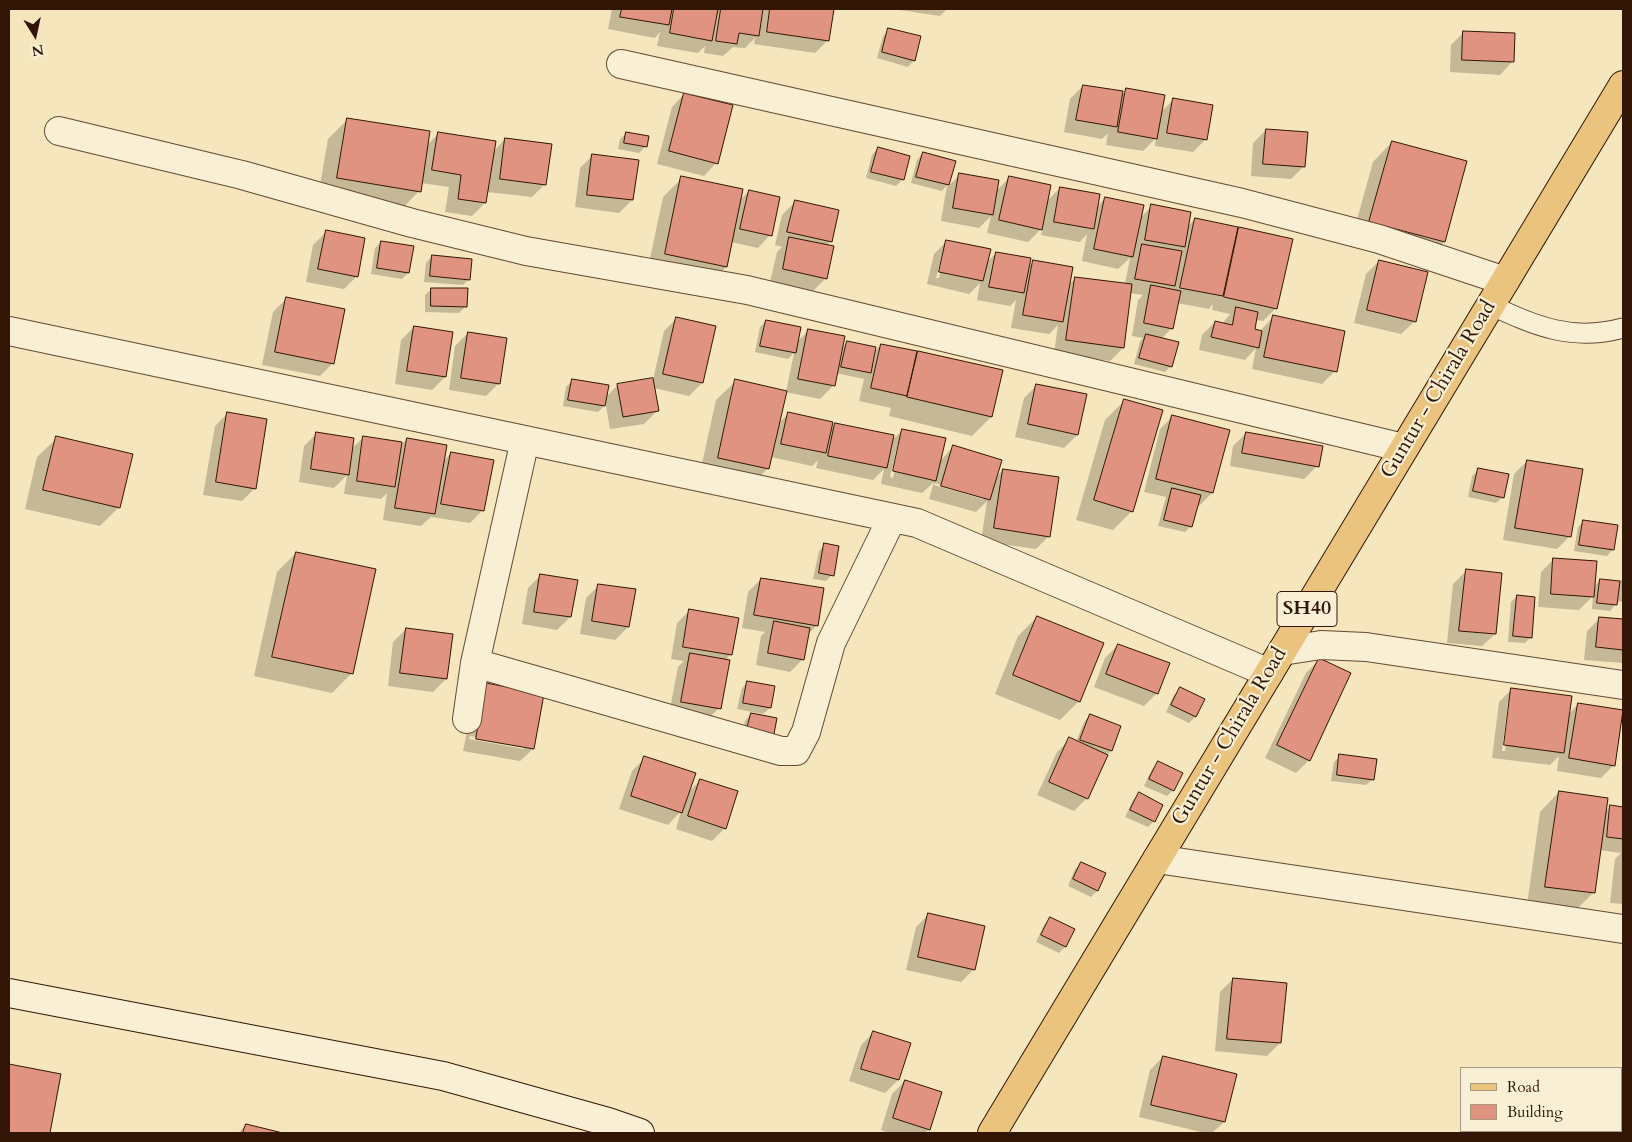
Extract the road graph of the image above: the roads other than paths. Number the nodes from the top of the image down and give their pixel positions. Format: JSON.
{"nodes":[{"id":1,"x":621,"y":64,"type":"dead end"},
{"id":2,"x":1620,"y":98,"type":"edge"},
{"id":3,"x":59,"y":131,"type":"dead end"},
{"id":4,"x":1505,"y":281,"type":"junction"},
{"id":5,"x":1490,"y":305,"type":"junction"},
{"id":6,"x":1623,"y":328,"type":"edge"},
{"id":7,"x":9,"y":331,"type":"edge"},
{"id":8,"x":525,"y":440,"type":"junction"},
{"id":9,"x":1404,"y":448,"type":"junction"},
{"id":10,"x":892,"y":518,"type":"junction"},
{"id":11,"x":1276,"y":662,"type":"junction"},
{"id":12,"x":475,"y":663,"type":"junction"},
{"id":13,"x":1623,"y":685,"type":"edge"},
{"id":14,"x":467,"y":719,"type":"dead end"},
{"id":15,"x":1157,"y":859,"type":"junction"},
{"id":16,"x":1623,"y":929,"type":"edge"},
{"id":17,"x":9,"y":993,"type":"edge"},
{"id":18,"x":640,"y":1133,"type":"edge"},
{"id":19,"x":992,"y":1133,"type":"edge"}],
"edges":[{"from":1,"to":4,"type":"street"},
{"from":2,"to":4,"type":"main road","name":"Guntur - Chirala Road","number":"SH40"},
{"from":3,"to":9,"type":"street"},
{"from":4,"to":5,"type":"main road","name":"Guntur - Chirala Road","number":"SH40"},
{"from":5,"to":6,"type":"lane"},
{"from":5,"to":9,"type":"main road","name":"Guntur - Chirala Road","number":"SH40"},
{"from":7,"to":8,"type":"street"},
{"from":8,"to":10,"type":"street"},
{"from":8,"to":12,"type":"street"},
{"from":9,"to":11,"type":"main road","name":"Guntur - Chirala Road","number":"SH40"},
{"from":10,"to":11,"type":"street"},
{"from":10,"to":12,"type":"street"},
{"from":11,"to":13,"type":"street"},
{"from":11,"to":15,"type":"main road","name":"Guntur - Chirala Road","number":"SH40"},
{"from":12,"to":14,"type":"street"},
{"from":15,"to":16,"type":"street"},
{"from":15,"to":19,"type":"main road","name":"Guntur - Chirala Road","number":"SH40"},
{"from":17,"to":18,"type":"street"}]}
